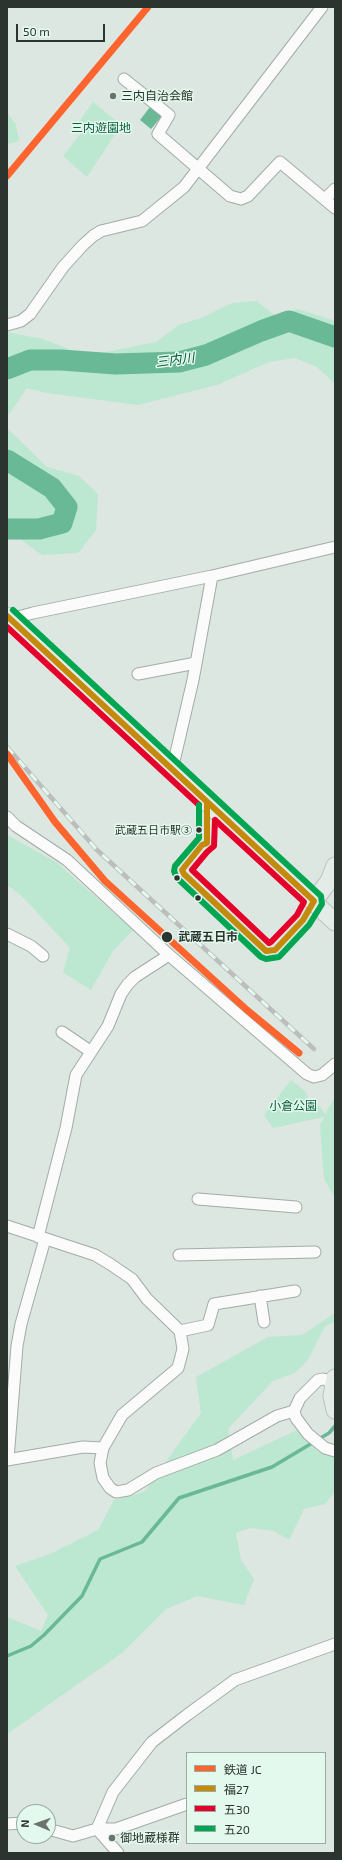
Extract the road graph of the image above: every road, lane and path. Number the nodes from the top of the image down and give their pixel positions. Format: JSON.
{"nodes":[{"id":1,"x":322,"y":7,"type":"edge"},
{"id":2,"x":124,"y":79,"type":"dead end"},
{"id":3,"x":199,"y":168,"type":"junction"},
{"id":4,"x":335,"y":189,"type":"edge"},
{"id":5,"x":325,"y":199,"type":"junction"},
{"id":6,"x":335,"y":208,"type":"edge"},
{"id":7,"x":7,"y":325,"type":"edge"},
{"id":8,"x":335,"y":546,"type":"edge"},
{"id":9,"x":212,"y":576,"type":"junction"},
{"id":10,"x":8,"y":618,"type":"edge"},
{"id":11,"x":196,"y":662,"type":"junction"},
{"id":12,"x":138,"y":674,"type":"dead end"},
{"id":13,"x":172,"y":770,"type":"junction"},
{"id":14,"x":7,"y":817,"type":"edge"},
{"id":15,"x":335,"y":866,"type":"edge"},
{"id":16,"x":314,"y":901,"type":"junction"},
{"id":17,"x":335,"y":922,"type":"edge"},
{"id":18,"x":7,"y":934,"type":"edge"},
{"id":19,"x":169,"y":955,"type":"junction"},
{"id":20,"x":44,"y":956,"type":"dead end"},
{"id":21,"x":62,"y":1032,"type":"dead end"},
{"id":22,"x":90,"y":1051,"type":"junction"},
{"id":23,"x":335,"y":1064,"type":"edge"},
{"id":24,"x":198,"y":1199,"type":"dead end"},
{"id":25,"x":296,"y":1207,"type":"dead end"},
{"id":26,"x":7,"y":1226,"type":"edge"},
{"id":27,"x":41,"y":1238,"type":"junction"},
{"id":28,"x":315,"y":1252,"type":"dead end"},
{"id":29,"x":179,"y":1255,"type":"dead end"},
{"id":30,"x":295,"y":1291,"type":"dead end"},
{"id":31,"x":260,"y":1296,"type":"junction"},
{"id":32,"x":264,"y":1322,"type":"dead end"},
{"id":33,"x":180,"y":1331,"type":"junction"},
{"id":34,"x":334,"y":1381,"type":"edge"},
{"id":35,"x":335,"y":1410,"type":"edge"},
{"id":36,"x":294,"y":1411,"type":"junction"},
{"id":37,"x":8,"y":1434,"type":"edge"},
{"id":38,"x":103,"y":1448,"type":"junction"},
{"id":39,"x":335,"y":1451,"type":"edge"},
{"id":40,"x":7,"y":1460,"type":"edge"},
{"id":41,"x":335,"y":1644,"type":"edge"},
{"id":42,"x":186,"y":1804,"type":"edge"},
{"id":43,"x":97,"y":1829,"type":"junction"},
{"id":44,"x":56,"y":1831,"type":"edge"},
{"id":45,"x":118,"y":1853,"type":"edge"}],
"edges":[{"from":1,"to":3,"type":"street"},
{"from":2,"to":3,"type":"street"},
{"from":3,"to":5,"type":"street"},
{"from":3,"to":7,"type":"street"},
{"from":4,"to":5,"type":"street"},
{"from":5,"to":6,"type":"street"},
{"from":8,"to":9,"type":"street"},
{"from":9,"to":10,"type":"street"},
{"from":9,"to":11,"type":"street"},
{"from":10,"to":13,"type":"main road"},
{"from":11,"to":12,"type":"street"},
{"from":11,"to":13,"type":"street"},
{"from":13,"to":16,"type":"main road"},
{"from":14,"to":19,"type":"street"},
{"from":15,"to":16,"type":"main road"},
{"from":16,"to":17,"type":"main road"},
{"from":18,"to":20,"type":"street"},
{"from":19,"to":22,"type":"street"},
{"from":19,"to":23,"type":"street"},
{"from":21,"to":22,"type":"street"},
{"from":22,"to":27,"type":"street"},
{"from":24,"to":25,"type":"street"},
{"from":26,"to":27,"type":"street"},
{"from":27,"to":33,"type":"street"},
{"from":27,"to":37,"type":"street"},
{"from":28,"to":29,"type":"street"},
{"from":30,"to":31,"type":"street"},
{"from":31,"to":32,"type":"street"},
{"from":31,"to":33,"type":"street"},
{"from":33,"to":38,"type":"street"},
{"from":34,"to":35,"type":"main road"},
{"from":34,"to":36,"type":"street"},
{"from":36,"to":38,"type":"street"},
{"from":36,"to":39,"type":"street"},
{"from":37,"to":40,"type":"street"},
{"from":38,"to":40,"type":"street"},
{"from":41,"to":43,"type":"street"},
{"from":42,"to":43,"type":"street"},
{"from":43,"to":44,"type":"street"},
{"from":43,"to":45,"type":"street"}]}
